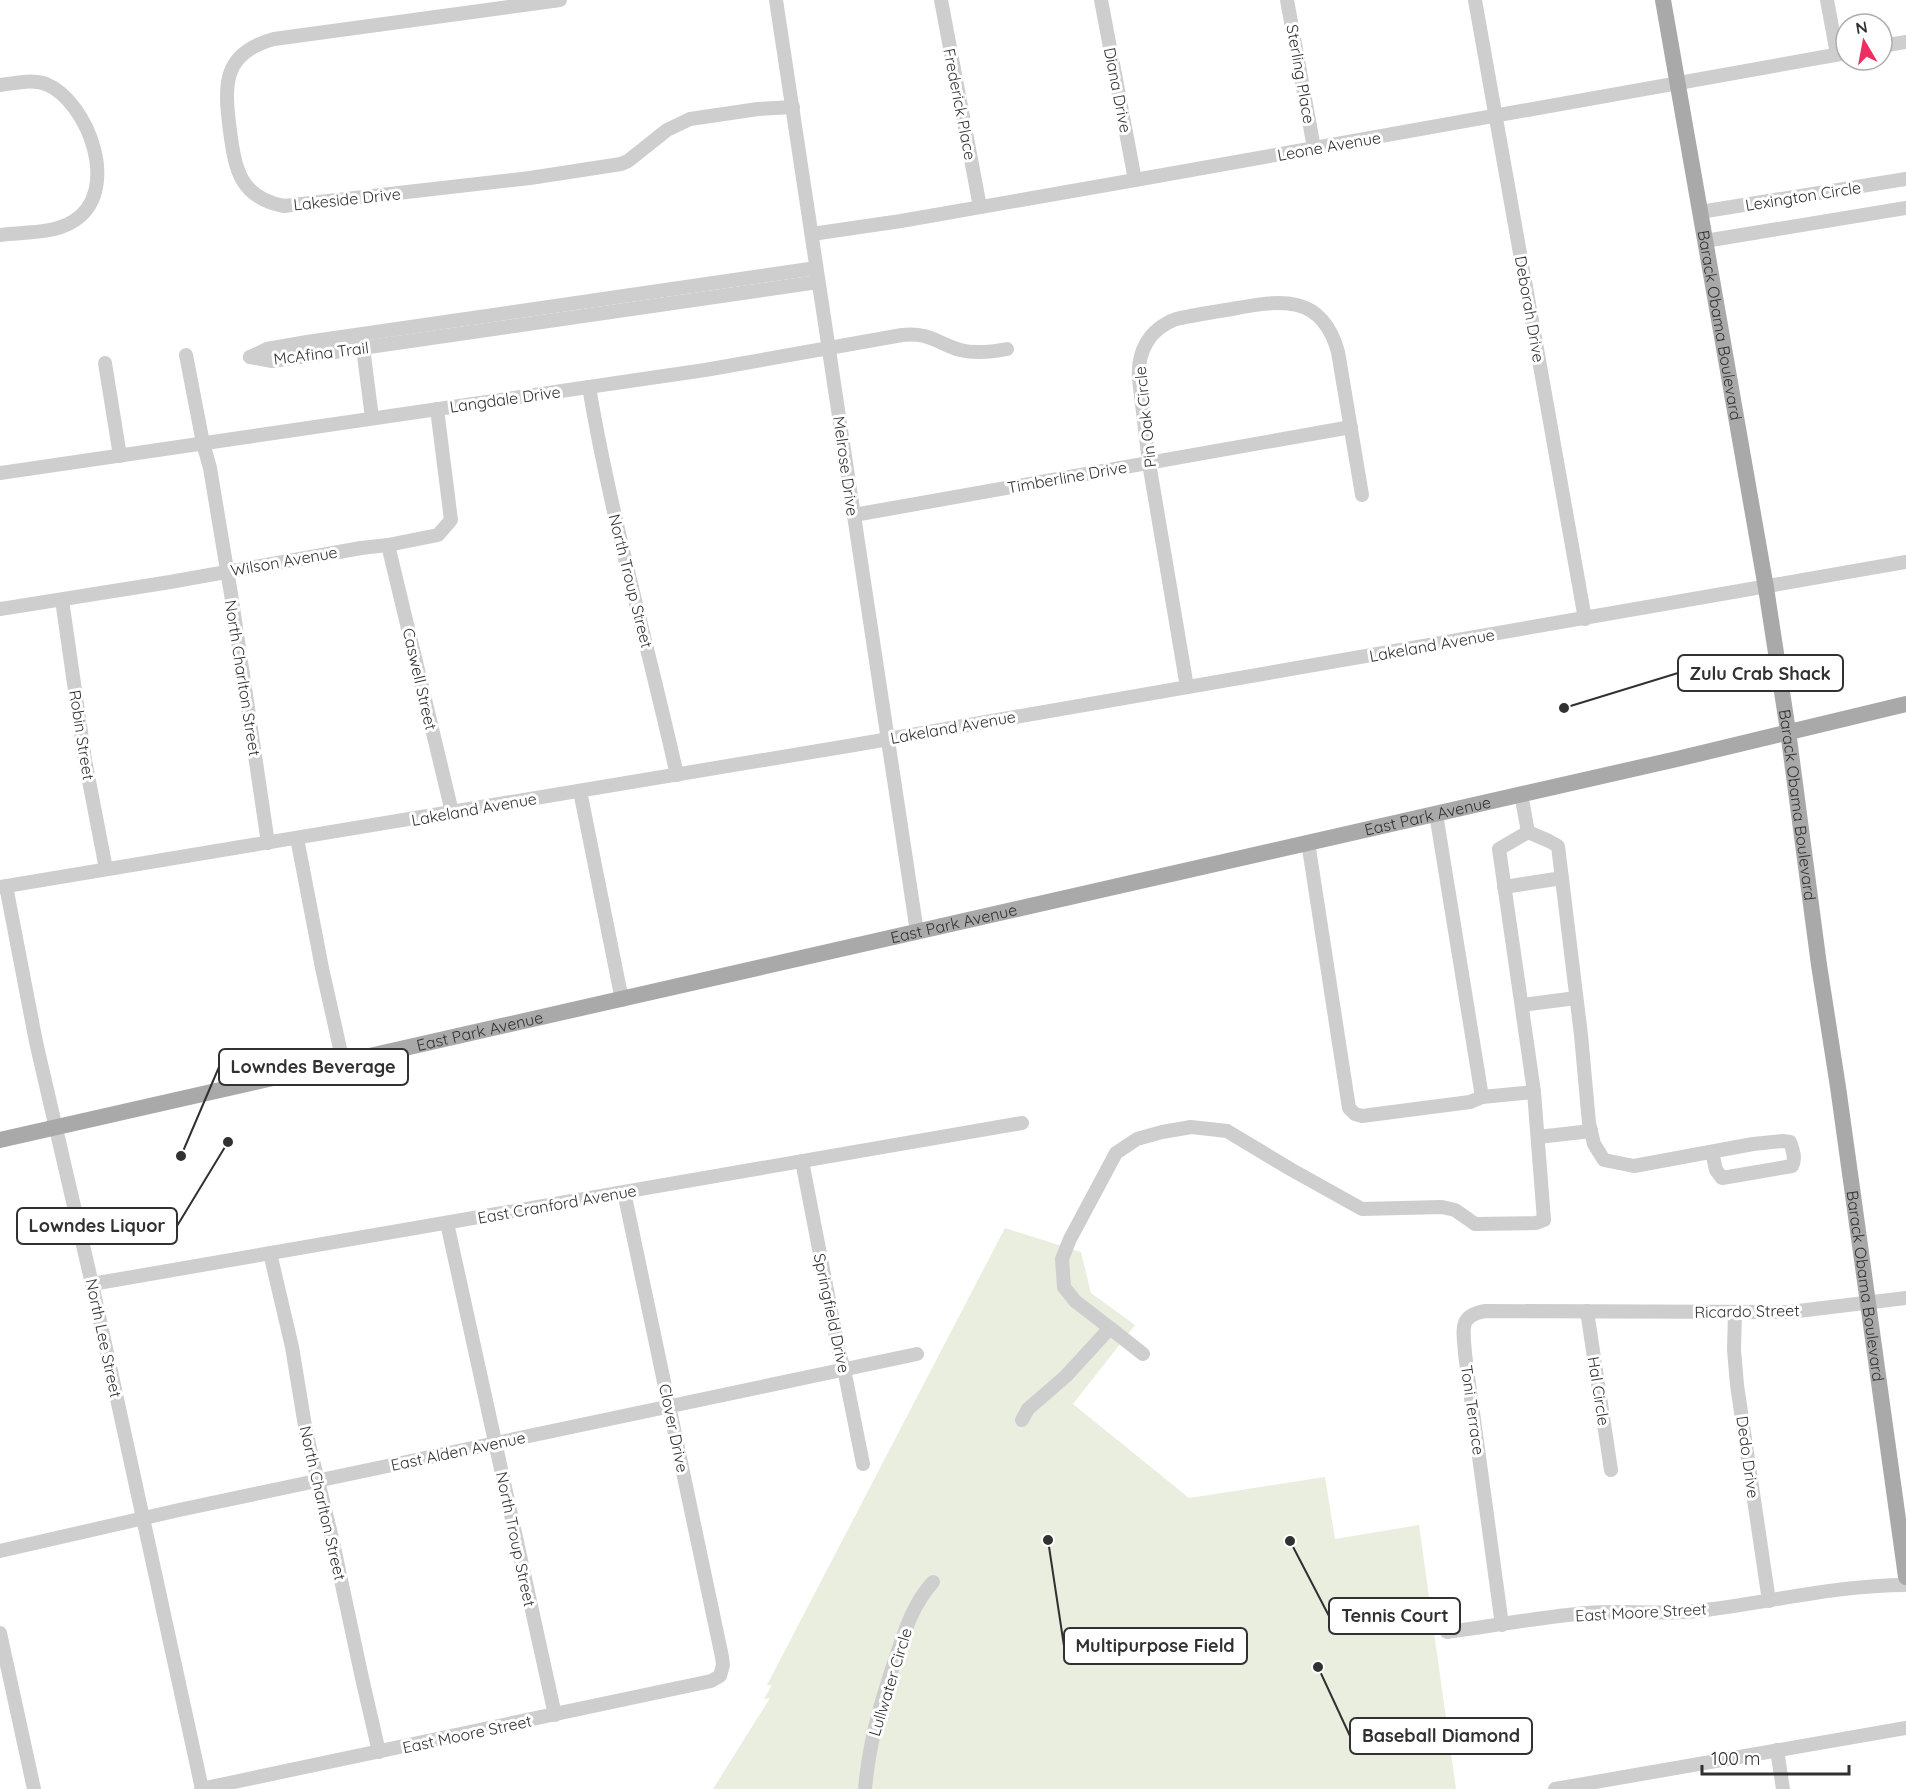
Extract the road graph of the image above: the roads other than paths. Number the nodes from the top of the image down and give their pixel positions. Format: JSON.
{"nodes":[{"id":1,"x":560,"y":0,"type":"edge"},
{"id":2,"x":777,"y":0,"type":"edge"},
{"id":3,"x":941,"y":0,"type":"edge"},
{"id":4,"x":1101,"y":0,"type":"edge"},
{"id":5,"x":1287,"y":0,"type":"edge"},
{"id":6,"x":1475,"y":0,"type":"edge"},
{"id":7,"x":1664,"y":0,"type":"edge"},
{"id":8,"x":1827,"y":0,"type":"edge"},
{"id":9,"x":1834,"y":27,"type":"edge"},
{"id":10,"x":1834,"y":55,"type":"edge"},
{"id":11,"x":0,"y":84,"type":"edge"},
{"id":12,"x":1678,"y":84,"type":"junction"},
{"id":13,"x":793,"y":107,"type":"junction"},
{"id":14,"x":1496,"y":116,"type":"junction"},
{"id":15,"x":1314,"y":148,"type":"junction"},
{"id":16,"x":1906,"y":179,"type":"edge"},
{"id":17,"x":1135,"y":180,"type":"junction"},
{"id":18,"x":980,"y":207,"type":"junction"},
{"id":19,"x":1906,"y":208,"type":"edge"},
{"id":20,"x":1700,"y":212,"type":"junction"},
{"id":21,"x":812,"y":234,"type":"junction"},
{"id":22,"x":0,"y":235,"type":"edge"},
{"id":23,"x":1705,"y":241,"type":"junction"},
{"id":24,"x":816,"y":268,"type":"junction"},
{"id":25,"x":818,"y":282,"type":"junction"},
{"id":26,"x":747,"y":285,"type":"junction"},
{"id":27,"x":689,"y":286,"type":"junction"},
{"id":28,"x":632,"y":295,"type":"junction"},
{"id":29,"x":691,"y":301,"type":"junction"},
{"id":30,"x":634,"y":309,"type":"junction"},
{"id":31,"x":576,"y":310,"type":"junction"},
{"id":32,"x":362,"y":341,"type":"junction"},
{"id":33,"x":829,"y":347,"type":"junction"},
{"id":34,"x":308,"y":349,"type":"dead end"},
{"id":35,"x":1007,"y":349,"type":"dead end"},
{"id":36,"x":186,"y":355,"type":"dead end"},
{"id":37,"x":105,"y":363,"type":"dead end"},
{"id":38,"x":589,"y":387,"type":"junction"},
{"id":39,"x":437,"y":409,"type":"junction"},
{"id":40,"x":372,"y":418,"type":"junction"},
{"id":41,"x":1351,"y":428,"type":"junction"},
{"id":42,"x":203,"y":443,"type":"junction"},
{"id":43,"x":120,"y":456,"type":"junction"},
{"id":44,"x":1149,"y":463,"type":"junction"},
{"id":45,"x":0,"y":473,"type":"edge"},
{"id":46,"x":1362,"y":495,"type":"dead end"},
{"id":47,"x":854,"y":515,"type":"junction"},
{"id":48,"x":387,"y":545,"type":"junction"},
{"id":49,"x":1906,"y":562,"type":"edge"},
{"id":50,"x":226,"y":572,"type":"junction"},
{"id":51,"x":1766,"y":588,"type":"junction"},
{"id":52,"x":62,"y":600,"type":"junction"},
{"id":53,"x":0,"y":609,"type":"edge"},
{"id":54,"x":1586,"y":619,"type":"junction"},
{"id":55,"x":1187,"y":687,"type":"junction"},
{"id":56,"x":1906,"y":704,"type":"edge"},
{"id":57,"x":1788,"y":731,"type":"junction"},
{"id":58,"x":887,"y":738,"type":"junction"},
{"id":59,"x":677,"y":775,"type":"junction"},
{"id":60,"x":580,"y":791,"type":"junction"},
{"id":61,"x":1521,"y":794,"type":"junction"},
{"id":62,"x":452,"y":812,"type":"junction"},
{"id":63,"x":1436,"y":814,"type":"junction"},
{"id":64,"x":1528,"y":832,"type":"junction"},
{"id":65,"x":297,"y":838,"type":"junction"},
{"id":66,"x":1308,"y":842,"type":"junction"},
{"id":67,"x":268,"y":843,"type":"junction"},
{"id":68,"x":106,"y":869,"type":"junction"},
{"id":69,"x":1562,"y":878,"type":"junction"},
{"id":70,"x":3,"y":886,"type":"edge"},
{"id":71,"x":1504,"y":887,"type":"junction"},
{"id":72,"x":917,"y":932,"type":"junction"},
{"id":73,"x":1576,"y":998,"type":"junction"},
{"id":74,"x":621,"y":1000,"type":"junction"},
{"id":75,"x":1522,"y":1005,"type":"junction"},
{"id":76,"x":343,"y":1062,"type":"junction"},
{"id":77,"x":1534,"y":1092,"type":"junction"},
{"id":78,"x":1482,"y":1097,"type":"junction"},
{"id":79,"x":1022,"y":1123,"type":"dead end"},
{"id":80,"x":57,"y":1128,"type":"junction"},
{"id":81,"x":1591,"y":1131,"type":"junction"},
{"id":82,"x":1538,"y":1137,"type":"junction"},
{"id":83,"x":0,"y":1140,"type":"edge"},
{"id":84,"x":1712,"y":1152,"type":"junction"},
{"id":85,"x":802,"y":1161,"type":"junction"},
{"id":86,"x":624,"y":1192,"type":"junction"},
{"id":87,"x":447,"y":1223,"type":"junction"},
{"id":88,"x":270,"y":1253,"type":"junction"},
{"id":89,"x":92,"y":1284,"type":"junction"},
{"id":90,"x":1906,"y":1298,"type":"edge"},
{"id":91,"x":1866,"y":1302,"type":"junction"},
{"id":92,"x":1587,"y":1311,"type":"junction"},
{"id":93,"x":1735,"y":1312,"type":"junction"},
{"id":94,"x":1110,"y":1328,"type":"junction"},
{"id":95,"x":917,"y":1354,"type":"dead end"},
{"id":96,"x":1143,"y":1354,"type":"dead end"},
{"id":97,"x":844,"y":1369,"type":"junction"},
{"id":98,"x":669,"y":1407,"type":"junction"},
{"id":99,"x":1022,"y":1420,"type":"dead end"},
{"id":100,"x":495,"y":1443,"type":"junction"},
{"id":101,"x":863,"y":1464,"type":"dead end"},
{"id":102,"x":1611,"y":1470,"type":"dead end"},
{"id":103,"x":317,"y":1481,"type":"junction"},
{"id":104,"x":144,"y":1519,"type":"junction"},
{"id":105,"x":0,"y":1551,"type":"edge"},
{"id":106,"x":1906,"y":1577,"type":"edge"},
{"id":107,"x":933,"y":1582,"type":"dead end"},
{"id":108,"x":1906,"y":1585,"type":"edge"},
{"id":109,"x":1769,"y":1601,"type":"junction"},
{"id":110,"x":1502,"y":1625,"type":"junction"},
{"id":111,"x":1447,"y":1632,"type":"dead end"},
{"id":112,"x":0,"y":1633,"type":"edge"},
{"id":113,"x":723,"y":1665,"type":"joint"},
{"id":114,"x":555,"y":1715,"type":"junction"},
{"id":115,"x":1906,"y":1728,"type":"edge"},
{"id":116,"x":1777,"y":1750,"type":"junction"},
{"id":117,"x":380,"y":1752,"type":"junction"},
{"id":118,"x":34,"y":1789,"type":"edge"},
{"id":119,"x":202,"y":1789,"type":"edge"},
{"id":120,"x":866,"y":1789,"type":"edge"},
{"id":121,"x":1555,"y":1789,"type":"edge"},
{"id":122,"x":1783,"y":1789,"type":"edge"}],
"edges":[{"from":1,"to":13,"type":"street","name":"Lakeside Drive"},
{"from":2,"to":13,"type":"street","name":"Melrose Drive"},
{"from":3,"to":18,"type":"street","name":"Frederick Place"},
{"from":4,"to":17,"type":"street","name":"Diana Drive"},
{"from":5,"to":15,"type":"street","name":"Sterling Place"},
{"from":6,"to":14,"type":"street","name":"Deborah Drive"},
{"from":7,"to":12,"type":"main road","name":"Barack Obama Boulevard"},
{"from":8,"to":9,"type":"street"},
{"from":10,"to":12,"type":"street","name":"Leone Avenue"},
{"from":11,"to":22,"type":"street"},
{"from":12,"to":14,"type":"street","name":"Leone Avenue"},
{"from":12,"to":20,"type":"main road","name":"Barack Obama Boulevard"},
{"from":13,"to":21,"type":"street","name":"Melrose Drive"},
{"from":14,"to":15,"type":"street","name":"Leone Avenue"},
{"from":14,"to":54,"type":"street","name":"Deborah Drive"},
{"from":15,"to":17,"type":"street","name":"Leone Avenue"},
{"from":16,"to":20,"type":"street","name":"Lexington Circle"},
{"from":17,"to":18,"type":"street","name":"Leone Avenue"},
{"from":18,"to":21,"type":"street","name":"Leone Avenue"},
{"from":19,"to":23,"type":"street"},
{"from":20,"to":23,"type":"main road","name":"Barack Obama Boulevard"},
{"from":21,"to":24,"type":"street","name":"Melrose Drive"},
{"from":23,"to":51,"type":"main road","name":"Barack Obama Boulevard"},
{"from":24,"to":25,"type":"street","name":"Melrose Drive"},
{"from":24,"to":26,"type":"street","name":"McAfina Trail"},
{"from":25,"to":26,"type":"street","name":"McAfina Trail"},
{"from":25,"to":33,"type":"street","name":"Melrose Drive"},
{"from":26,"to":27,"type":"street","name":"McAfina Trail"},
{"from":26,"to":29,"type":"street","name":"McAfina Trail"},
{"from":27,"to":28,"type":"street","name":"McAfina Trail"},
{"from":27,"to":29,"type":"street"},
{"from":28,"to":30,"type":"street"},
{"from":28,"to":31,"type":"street","name":"McAfina Trail"},
{"from":29,"to":30,"type":"street","name":"McAfina Trail"},
{"from":30,"to":31,"type":"street","name":"McAfina Trail"},
{"from":31,"to":32,"type":"street","name":"McAfina Trail"},
{"from":32,"to":34,"type":"street","name":"McAfina Trail"},
{"from":32,"to":40,"type":"street"},
{"from":33,"to":35,"type":"street","name":"Langdale Drive"},
{"from":33,"to":38,"type":"street","name":"Langdale Drive"},
{"from":33,"to":47,"type":"street","name":"Melrose Drive"},
{"from":36,"to":42,"type":"street","name":"North Charlton Street"},
{"from":37,"to":43,"type":"street"},
{"from":38,"to":39,"type":"street","name":"Langdale Drive"},
{"from":38,"to":59,"type":"street","name":"North Troup Street"},
{"from":39,"to":40,"type":"street","name":"Langdale Drive"},
{"from":39,"to":48,"type":"street","name":"Wilson Avenue"},
{"from":40,"to":42,"type":"street","name":"Langdale Drive"},
{"from":41,"to":44,"type":"street","name":"Timberline Drive"},
{"from":41,"to":44,"type":"street","name":"Pin Oak Circle"},
{"from":41,"to":46,"type":"street","name":"Pin Oak Circle"},
{"from":42,"to":43,"type":"street","name":"Langdale Drive"},
{"from":42,"to":50,"type":"street","name":"North Charlton Street"},
{"from":43,"to":45,"type":"street","name":"Langdale Drive"},
{"from":44,"to":47,"type":"street","name":"Timberline Drive"},
{"from":44,"to":55,"type":"street","name":"Pin Oak Circle"},
{"from":47,"to":58,"type":"street","name":"Melrose Drive"},
{"from":48,"to":50,"type":"street","name":"Wilson Avenue"},
{"from":48,"to":62,"type":"street","name":"Caswell Street"},
{"from":49,"to":51,"type":"street","name":"Lakeland Avenue"},
{"from":50,"to":52,"type":"street","name":"Wilson Avenue"},
{"from":50,"to":67,"type":"street","name":"North Charlton Street"},
{"from":51,"to":54,"type":"street","name":"Lakeland Avenue"},
{"from":51,"to":57,"type":"main road","name":"Barack Obama Boulevard"},
{"from":52,"to":53,"type":"street","name":"Wilson Avenue"},
{"from":52,"to":68,"type":"street","name":"Robin Street"},
{"from":54,"to":55,"type":"street","name":"Lakeland Avenue"},
{"from":55,"to":58,"type":"street","name":"Lakeland Avenue"},
{"from":56,"to":57,"type":"main road","name":"East Park Avenue"},
{"from":57,"to":61,"type":"main road","name":"East Park Avenue"},
{"from":57,"to":91,"type":"main road","name":"Barack Obama Boulevard"},
{"from":58,"to":59,"type":"street","name":"Lakeland Avenue"},
{"from":58,"to":72,"type":"street","name":"Melrose Drive"},
{"from":59,"to":60,"type":"street","name":"Lakeland Avenue"},
{"from":60,"to":62,"type":"street","name":"Lakeland Avenue"},
{"from":60,"to":74,"type":"street"},
{"from":61,"to":63,"type":"main road","name":"East Park Avenue"},
{"from":61,"to":64,"type":"street"},
{"from":62,"to":65,"type":"street","name":"Lakeland Avenue"},
{"from":63,"to":66,"type":"main road","name":"East Park Avenue"},
{"from":63,"to":78,"type":"street"},
{"from":64,"to":69,"type":"street"},
{"from":64,"to":71,"type":"street"},
{"from":65,"to":67,"type":"street","name":"Lakeland Avenue"},
{"from":65,"to":76,"type":"street"},
{"from":66,"to":72,"type":"main road","name":"East Park Avenue"},
{"from":66,"to":78,"type":"street"},
{"from":67,"to":68,"type":"street","name":"Lakeland Avenue"},
{"from":68,"to":70,"type":"street","name":"Lakeland Avenue"},
{"from":69,"to":71,"type":"street"},
{"from":69,"to":73,"type":"street"},
{"from":70,"to":80,"type":"street","name":"North Lee Street"},
{"from":71,"to":75,"type":"street"},
{"from":72,"to":74,"type":"main road","name":"East Park Avenue"},
{"from":73,"to":75,"type":"street"},
{"from":73,"to":81,"type":"street"},
{"from":74,"to":76,"type":"main road","name":"East Park Avenue"},
{"from":75,"to":77,"type":"street"},
{"from":76,"to":80,"type":"main road","name":"East Park Avenue"},
{"from":77,"to":78,"type":"street"},
{"from":77,"to":82,"type":"street"},
{"from":79,"to":85,"type":"street","name":"East Cranford Avenue"},
{"from":80,"to":83,"type":"main road","name":"East Park Avenue"},
{"from":80,"to":89,"type":"street","name":"North Lee Street"},
{"from":81,"to":82,"type":"street"},
{"from":81,"to":84,"type":"street"},
{"from":82,"to":94,"type":"street"},
{"from":84,"to":84,"type":"street"},
{"from":85,"to":86,"type":"street","name":"East Cranford Avenue"},
{"from":85,"to":97,"type":"street","name":"Springfield Drive"},
{"from":86,"to":87,"type":"street","name":"East Cranford Avenue"},
{"from":86,"to":98,"type":"street","name":"Clover Drive"},
{"from":87,"to":88,"type":"street","name":"East Cranford Avenue"},
{"from":87,"to":100,"type":"street","name":"North Troup Street"},
{"from":88,"to":89,"type":"street","name":"East Cranford Avenue"},
{"from":88,"to":103,"type":"street","name":"North Charlton Street"},
{"from":89,"to":104,"type":"street","name":"North Lee Street"},
{"from":90,"to":91,"type":"street","name":"Ricardo Street"},
{"from":91,"to":93,"type":"street","name":"Ricardo Street"},
{"from":91,"to":106,"type":"main road","name":"Barack Obama Boulevard"},
{"from":92,"to":93,"type":"street","name":"Ricardo Street"},
{"from":92,"to":102,"type":"street","name":"Hal Circle"},
{"from":92,"to":110,"type":"street","name":"Toni Terrace"},
{"from":93,"to":109,"type":"street","name":"Dedo Drive"},
{"from":94,"to":96,"type":"street"},
{"from":94,"to":99,"type":"street"},
{"from":95,"to":97,"type":"street","name":"East Alden Avenue"},
{"from":97,"to":98,"type":"street","name":"East Alden Avenue"},
{"from":97,"to":101,"type":"street","name":"Springfield Drive"},
{"from":98,"to":100,"type":"street","name":"East Alden Avenue"},
{"from":98,"to":113,"type":"street","name":"Clover Drive"},
{"from":100,"to":103,"type":"street","name":"East Alden Avenue"},
{"from":100,"to":114,"type":"street","name":"North Troup Street"},
{"from":103,"to":104,"type":"street","name":"East Alden Avenue"},
{"from":103,"to":117,"type":"street","name":"North Charlton Street"},
{"from":104,"to":105,"type":"street","name":"East Alden Avenue"},
{"from":104,"to":119,"type":"street","name":"North Lee Street"},
{"from":107,"to":120,"type":"street","name":"Lullwater Circle"},
{"from":108,"to":109,"type":"street","name":"East Moore Street"},
{"from":109,"to":110,"type":"street","name":"East Moore Street"},
{"from":110,"to":111,"type":"street","name":"East Moore Street"},
{"from":112,"to":118,"type":"street"},
{"from":113,"to":114,"type":"street","name":"East Moore Street"},
{"from":114,"to":117,"type":"street","name":"East Moore Street"},
{"from":115,"to":116,"type":"street"},
{"from":116,"to":121,"type":"street"},
{"from":116,"to":122,"type":"street"},
{"from":117,"to":119,"type":"street","name":"East Moore Street"}]}
